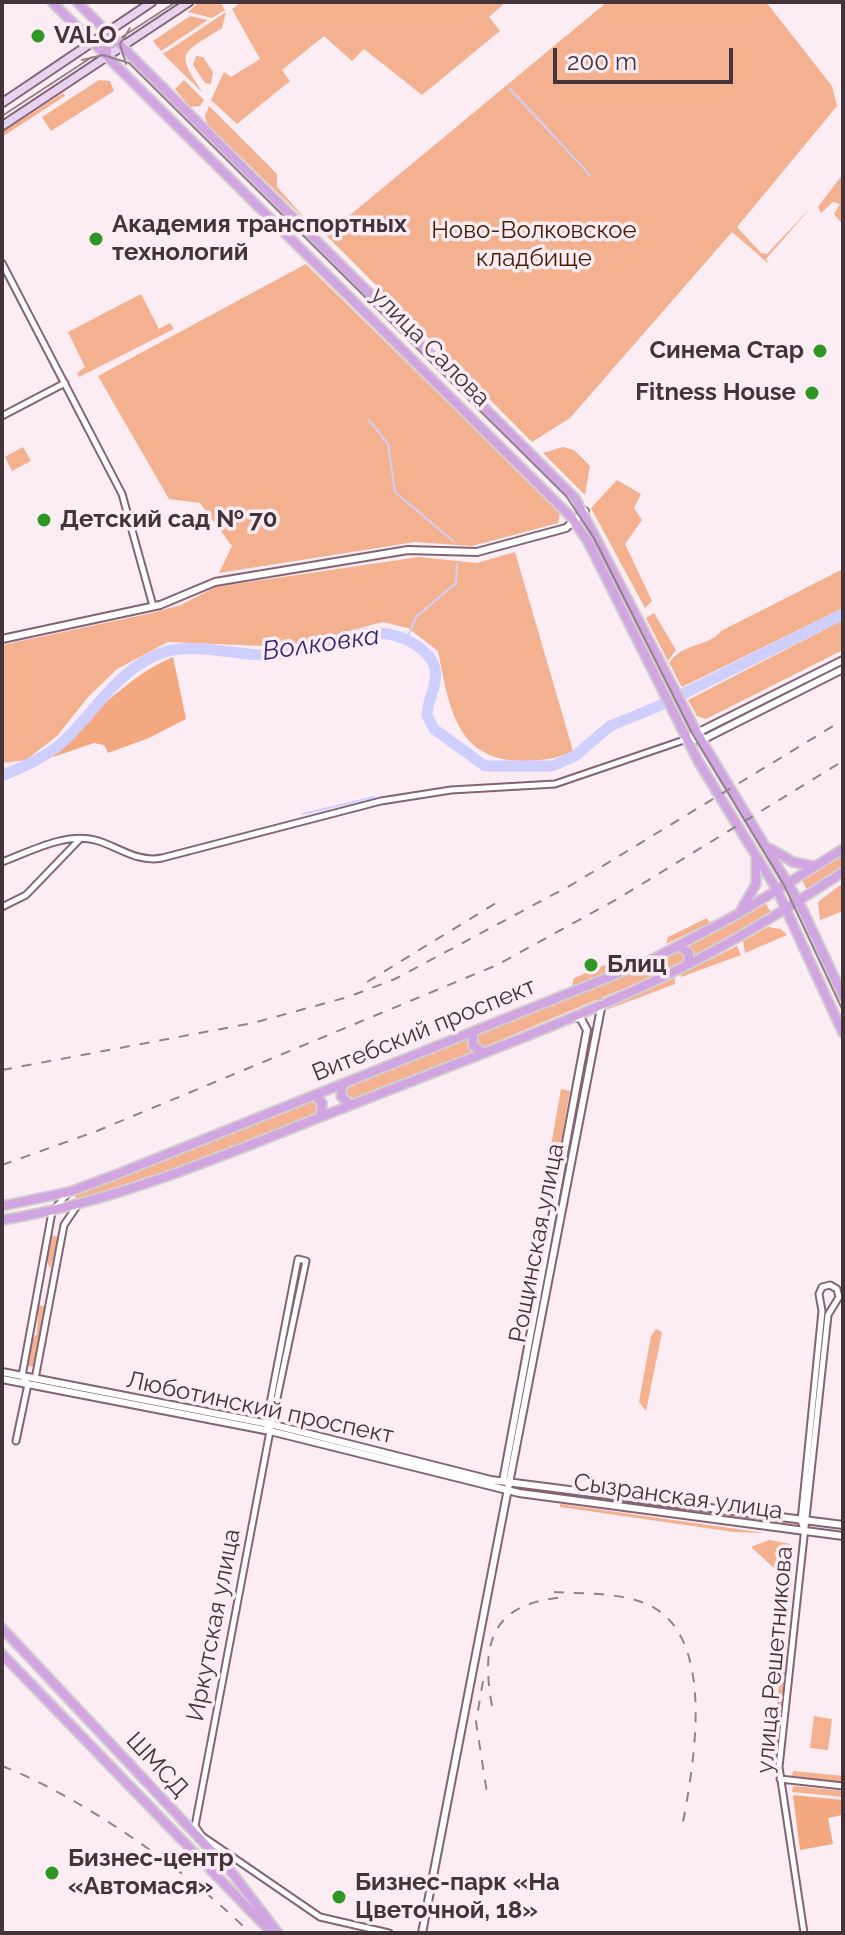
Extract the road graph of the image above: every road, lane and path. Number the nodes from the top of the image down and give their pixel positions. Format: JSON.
{"nodes":[{"id":1,"x":52,"y":2,"type":"edge"},
{"id":2,"x":77,"y":2,"type":"edge"},
{"id":3,"x":152,"y":2,"type":"edge"},
{"id":4,"x":189,"y":2,"type":"edge"},
{"id":5,"x":107,"y":32,"type":"junction"},
{"id":6,"x":93,"y":42,"type":"junction"},
{"id":7,"x":121,"y":47,"type":"junction"},
{"id":8,"x":107,"y":56,"type":"junction"},
{"id":9,"x":2,"y":103,"type":"edge"},
{"id":10,"x":2,"y":126,"type":"edge"},
{"id":11,"x":2,"y":263,"type":"edge"},
{"id":12,"x":65,"y":383,"type":"junction"},
{"id":13,"x":2,"y":416,"type":"edge"},
{"id":14,"x":585,"y":511,"type":"junction"},
{"id":15,"x":575,"y":523,"type":"junction"},
{"id":16,"x":153,"y":606,"type":"junction"},
{"id":17,"x":2,"y":639,"type":"edge"},
{"id":18,"x":843,"y":660,"type":"edge"},
{"id":19,"x":843,"y":669,"type":"edge"},
{"id":20,"x":700,"y":736,"type":"junction"},
{"id":21,"x":687,"y":739,"type":"junction"},
{"id":22,"x":80,"y":839,"type":"junction"},
{"id":23,"x":767,"y":846,"type":"junction"},
{"id":24,"x":843,"y":849,"type":"edge"},
{"id":25,"x":756,"y":855,"type":"junction"},
{"id":26,"x":2,"y":862,"type":"edge"},
{"id":27,"x":815,"y":866,"type":"junction"},
{"id":28,"x":843,"y":872,"type":"edge"},
{"id":29,"x":788,"y":883,"type":"junction"},
{"id":30,"x":777,"y":890,"type":"junction"},
{"id":31,"x":799,"y":902,"type":"junction"},
{"id":32,"x":2,"y":907,"type":"edge"},
{"id":33,"x":786,"y":909,"type":"junction"},
{"id":34,"x":738,"y":914,"type":"junction"},
{"id":35,"x":678,"y":946,"type":"junction"},
{"id":36,"x":688,"y":964,"type":"junction"},
{"id":37,"x":843,"y":996,"type":"edge"},
{"id":38,"x":602,"y":1003,"type":"junction"},
{"id":39,"x":569,"y":1017,"type":"junction"},
{"id":40,"x":473,"y":1032,"type":"junction"},
{"id":41,"x":843,"y":1033,"type":"edge"},
{"id":42,"x":483,"y":1052,"type":"junction"},
{"id":43,"x":342,"y":1085,"type":"junction"},
{"id":44,"x":315,"y":1095,"type":"junction"},
{"id":45,"x":350,"y":1105,"type":"junction"},
{"id":46,"x":321,"y":1116,"type":"junction"},
{"id":47,"x":69,"y":1192,"type":"junction"},
{"id":48,"x":35,"y":1201,"type":"junction"},
{"id":49,"x":2,"y":1206,"type":"edge"},
{"id":50,"x":77,"y":1206,"type":"junction"},
{"id":51,"x":52,"y":1212,"type":"junction"},
{"id":52,"x":36,"y":1215,"type":"junction"},
{"id":53,"x":2,"y":1220,"type":"edge"},
{"id":54,"x":2,"y":1372,"type":"edge"},
{"id":55,"x":22,"y":1376,"type":"junction"},
{"id":56,"x":37,"y":1378,"type":"junction"},
{"id":57,"x":2,"y":1379,"type":"edge"},
{"id":58,"x":28,"y":1384,"type":"junction"},
{"id":59,"x":270,"y":1427,"type":"junction"},
{"id":60,"x":16,"y":1441,"type":"dead end"},
{"id":61,"x":502,"y":1480,"type":"junction"},
{"id":62,"x":510,"y":1480,"type":"junction"},
{"id":63,"x":508,"y":1491,"type":"junction"},
{"id":64,"x":804,"y":1522,"type":"junction"},
{"id":65,"x":843,"y":1525,"type":"edge"},
{"id":66,"x":805,"y":1533,"type":"junction"},
{"id":67,"x":843,"y":1536,"type":"edge"},
{"id":68,"x":2,"y":1628,"type":"edge"},
{"id":69,"x":2,"y":1654,"type":"edge"},
{"id":70,"x":780,"y":1779,"type":"junction"},
{"id":71,"x":843,"y":1786,"type":"edge"},
{"id":72,"x":271,"y":1933,"type":"edge"},
{"id":73,"x":278,"y":1933,"type":"edge"},
{"id":74,"x":389,"y":1933,"type":"edge"},
{"id":75,"x":422,"y":1933,"type":"edge"},
{"id":76,"x":804,"y":1933,"type":"edge"}],
"edges":[{"from":1,"to":6,"type":"main road","name":"улица Салова"},
{"from":2,"to":5,"type":"main road","name":"улица Салова"},
{"from":3,"to":5,"type":"main road"},
{"from":4,"to":7,"type":"main road"},
{"from":5,"to":6,"type":"main road"},
{"from":5,"to":7,"type":"main road","name":"улица Салова"},
{"from":5,"to":8,"type":"main road"},
{"from":6,"to":8,"type":"main road","name":"улица Салова"},
{"from":6,"to":9,"type":"main road"},
{"from":7,"to":8,"type":"main road"},
{"from":7,"to":14,"type":"main road","name":"улица Салова"},
{"from":8,"to":10,"type":"main road"},
{"from":8,"to":15,"type":"main road","name":"улица Салова"},
{"from":11,"to":12,"type":"street"},
{"from":12,"to":13,"type":"street"},
{"from":12,"to":16,"type":"street"},
{"from":14,"to":15,"type":"street"},
{"from":14,"to":20,"type":"main road","name":"улица Салова"},
{"from":15,"to":16,"type":"street"},
{"from":15,"to":21,"type":"main road","name":"улица Салова"},
{"from":16,"to":17,"type":"street"},
{"from":18,"to":20,"type":"street"},
{"from":19,"to":20,"type":"street"},
{"from":20,"to":21,"type":"street"},
{"from":20,"to":23,"type":"main road"},
{"from":21,"to":22,"type":"street"},
{"from":21,"to":25,"type":"main road"},
{"from":22,"to":26,"type":"street"},
{"from":22,"to":32,"type":"street"},
{"from":23,"to":27,"type":"main road"},
{"from":23,"to":29,"type":"main road"},
{"from":24,"to":27,"type":"main road","name":"Витебский проспект"},
{"from":25,"to":30,"type":"main road"},
{"from":25,"to":34,"type":"main road"},
{"from":27,"to":29,"type":"main road","name":"Витебский проспект"},
{"from":28,"to":31,"type":"main road","name":"Витебский проспект"},
{"from":29,"to":30,"type":"main road","name":"Витебский проспект"},
{"from":29,"to":31,"type":"main road"},
{"from":30,"to":33,"type":"main road"},
{"from":30,"to":34,"type":"main road","name":"Витебский проспект"},
{"from":31,"to":33,"type":"main road","name":"Витебский проспект"},
{"from":31,"to":37,"type":"main road"},
{"from":33,"to":36,"type":"main road","name":"Витебский проспект"},
{"from":33,"to":41,"type":"main road"},
{"from":34,"to":35,"type":"main road","name":"Витебский проспект"},
{"from":35,"to":36,"type":"main road"},
{"from":35,"to":40,"type":"main road","name":"Витебский проспект"},
{"from":36,"to":38,"type":"main road","name":"Витебский проспект"},
{"from":38,"to":39,"type":"main road","name":"Витебский проспект"},
{"from":38,"to":62,"type":"street","name":"Рощинская улица"},
{"from":39,"to":42,"type":"main road","name":"Витебский проспект"},
{"from":39,"to":61,"type":"street","name":"Рощинская улица"},
{"from":40,"to":42,"type":"main road"},
{"from":40,"to":43,"type":"main road","name":"Витебский проспект"},
{"from":42,"to":45,"type":"main road","name":"Витебский проспект"},
{"from":43,"to":44,"type":"main road","name":"Витебский проспект"},
{"from":43,"to":45,"type":"main road"},
{"from":44,"to":46,"type":"main road"},
{"from":44,"to":47,"type":"main road","name":"Витебский проспект"},
{"from":45,"to":46,"type":"main road","name":"Витебский проспект"},
{"from":46,"to":50,"type":"main road","name":"Витебский проспект"},
{"from":47,"to":48,"type":"main road","name":"Витебский проспект"},
{"from":47,"to":51,"type":"street"},
{"from":48,"to":49,"type":"main road","name":"Витебский проспект"},
{"from":48,"to":52,"type":"main road"},
{"from":50,"to":51,"type":"main road","name":"Витебский проспект"},
{"from":50,"to":56,"type":"street"},
{"from":51,"to":52,"type":"main road","name":"Витебский проспект"},
{"from":51,"to":55,"type":"street"},
{"from":52,"to":53,"type":"main road","name":"Витебский проспект"},
{"from":54,"to":55,"type":"street","name":"Люботинский проспект"},
{"from":55,"to":56,"type":"street","name":"Люботинский проспект"},
{"from":55,"to":58,"type":"street"},
{"from":56,"to":58,"type":"street"},
{"from":56,"to":59,"type":"street","name":"Люботинский проспект"},
{"from":57,"to":58,"type":"street","name":"Люботинский проспект"},
{"from":58,"to":59,"type":"street","name":"Люботинский проспект"},
{"from":58,"to":60,"type":"street"},
{"from":59,"to":59,"type":"street","name":"Иркутская улица"},
{"from":59,"to":61,"type":"street","name":"Люботинский проспект"},
{"from":59,"to":63,"type":"street","name":"Люботинский проспект"},
{"from":59,"to":74,"type":"street","name":"Иркутская улица"},
{"from":61,"to":62,"type":"street","name":"Люботинский проспект"},
{"from":61,"to":63,"type":"street"},
{"from":62,"to":63,"type":"street","name":"Рощинская улица"},
{"from":62,"to":64,"type":"street","name":"Сызранская улица"},
{"from":63,"to":66,"type":"street","name":"Сызранская улица"},
{"from":63,"to":75,"type":"street","name":"Рощинская улица"},
{"from":64,"to":64,"type":"street","name":"улица Решетникова"},
{"from":64,"to":65,"type":"street","name":"Сызранская улица"},
{"from":64,"to":66,"type":"street","name":"улица Решетникова"},
{"from":66,"to":67,"type":"street","name":"Сызранская улица"},
{"from":66,"to":70,"type":"street","name":"улица Решетникова"},
{"from":68,"to":73,"type":"main road","name":"ШМСД"},
{"from":69,"to":72,"type":"main road","name":"ШМСД"},
{"from":70,"to":71,"type":"street"},
{"from":70,"to":76,"type":"street","name":"улица Решетникова"}]}
